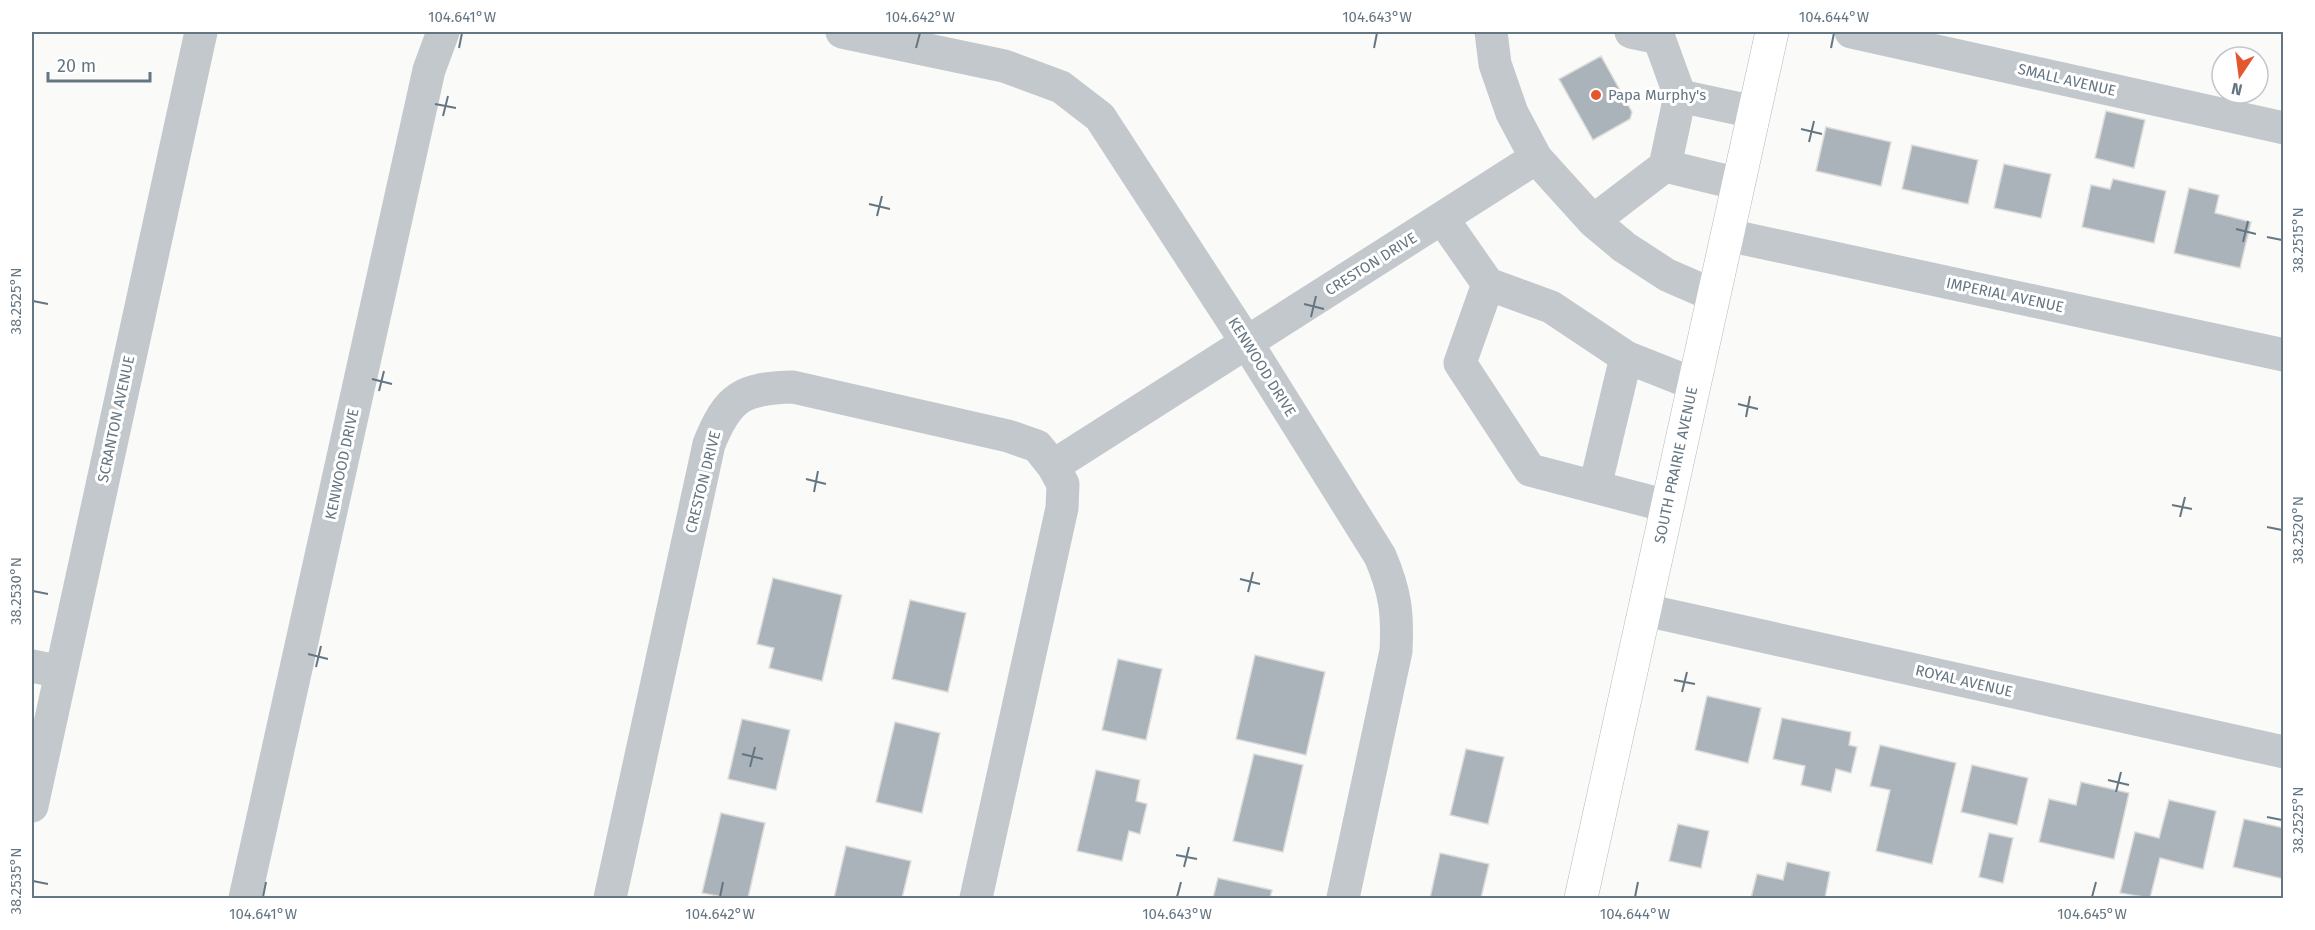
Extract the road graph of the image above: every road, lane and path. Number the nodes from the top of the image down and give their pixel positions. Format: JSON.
{"nodes":[{"id":1,"x":201,"y":32,"type":"edge"},
{"id":2,"x":443,"y":32,"type":"edge"},
{"id":3,"x":842,"y":32,"type":"edge"},
{"id":4,"x":1491,"y":32,"type":"edge"},
{"id":5,"x":1773,"y":32,"type":"edge"},
{"id":6,"x":1851,"y":32,"type":"edge"},
{"id":7,"x":1650,"y":34,"type":"edge"},
{"id":8,"x":1680,"y":96,"type":"junction"},
{"id":9,"x":1754,"y":112,"type":"junction"},
{"id":10,"x":2283,"y":128,"type":"edge"},
{"id":11,"x":1536,"y":158,"type":"junction"},
{"id":12,"x":1665,"y":166,"type":"junction"},
{"id":13,"x":1739,"y":184,"type":"junction"},
{"id":14,"x":1443,"y":218,"type":"junction"},
{"id":15,"x":1593,"y":221,"type":"junction"},
{"id":16,"x":1727,"y":235,"type":"junction"},
{"id":17,"x":1488,"y":284,"type":"junction"},
{"id":18,"x":1713,"y":295,"type":"junction"},
{"id":19,"x":1247,"y":343,"type":"junction"},
{"id":20,"x":2283,"y":355,"type":"edge"},
{"id":21,"x":1626,"y":357,"type":"junction"},
{"id":22,"x":1694,"y":384,"type":"junction"},
{"id":23,"x":1053,"y":466,"type":"junction"},
{"id":24,"x":1595,"y":487,"type":"junction"},
{"id":25,"x":1668,"y":506,"type":"junction"},
{"id":26,"x":1645,"y":610,"type":"junction"},
{"id":27,"x":46,"y":669,"type":"edge"},
{"id":28,"x":2283,"y":752,"type":"edge"},
{"id":29,"x":32,"y":806,"type":"edge"},
{"id":30,"x":245,"y":898,"type":"edge"},
{"id":31,"x":610,"y":898,"type":"edge"},
{"id":32,"x":976,"y":898,"type":"edge"},
{"id":33,"x":1343,"y":898,"type":"edge"},
{"id":34,"x":1581,"y":898,"type":"edge"}],
"edges":[{"from":1,"to":27,"type":"street","name":"SCRANTON AVENUE"},
{"from":2,"to":30,"type":"street","name":"KENWOOD DRIVE"},
{"from":3,"to":19,"type":"street","name":"KENWOOD DRIVE"},
{"from":4,"to":11,"type":"street"},
{"from":5,"to":9,"type":"main road","name":"SOUTH PRAIRIE AVENUE"},
{"from":6,"to":10,"type":"street","name":"SMALL AVENUE"},
{"from":7,"to":8,"type":"street"},
{"from":8,"to":9,"type":"street"},
{"from":8,"to":12,"type":"street"},
{"from":9,"to":13,"type":"main road","name":"SOUTH PRAIRIE AVENUE"},
{"from":11,"to":14,"type":"street","name":"CRESTON DRIVE"},
{"from":11,"to":15,"type":"street"},
{"from":12,"to":13,"type":"street"},
{"from":12,"to":15,"type":"street"},
{"from":13,"to":16,"type":"main road","name":"SOUTH PRAIRIE AVENUE"},
{"from":14,"to":17,"type":"street"},
{"from":14,"to":19,"type":"street","name":"CRESTON DRIVE"},
{"from":15,"to":18,"type":"street"},
{"from":16,"to":18,"type":"main road","name":"SOUTH PRAIRIE AVENUE"},
{"from":16,"to":20,"type":"street","name":"IMPERIAL AVENUE"},
{"from":17,"to":21,"type":"street"},
{"from":17,"to":24,"type":"street"},
{"from":18,"to":22,"type":"main road","name":"SOUTH PRAIRIE AVENUE"},
{"from":19,"to":23,"type":"street","name":"CRESTON DRIVE"},
{"from":19,"to":33,"type":"street","name":"KENWOOD DRIVE"},
{"from":21,"to":22,"type":"street"},
{"from":21,"to":24,"type":"street"},
{"from":22,"to":25,"type":"main road","name":"SOUTH PRAIRIE AVENUE"},
{"from":23,"to":31,"type":"street","name":"CRESTON DRIVE"},
{"from":23,"to":32,"type":"street","name":"CRESTON DRIVE"},
{"from":24,"to":25,"type":"street"},
{"from":25,"to":26,"type":"main road","name":"SOUTH PRAIRIE AVENUE"},
{"from":26,"to":28,"type":"street","name":"ROYAL AVENUE"},
{"from":26,"to":34,"type":"main road","name":"SOUTH PRAIRIE AVENUE"},
{"from":27,"to":29,"type":"street","name":"SCRANTON AVENUE"}]}
